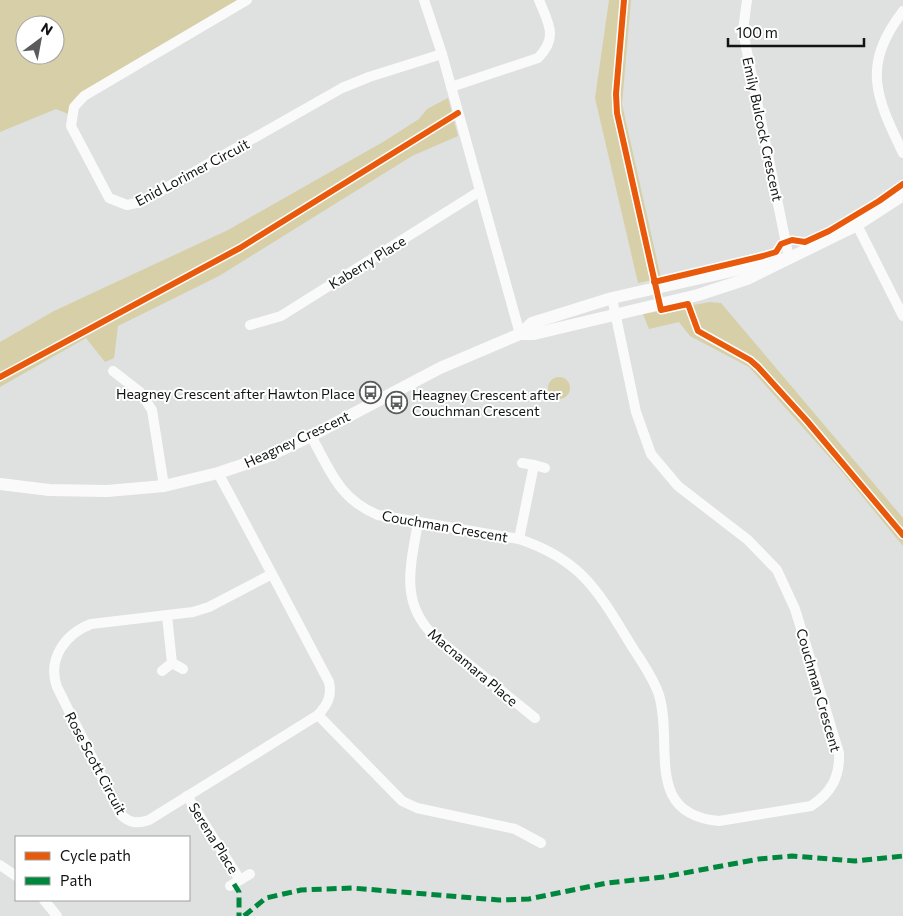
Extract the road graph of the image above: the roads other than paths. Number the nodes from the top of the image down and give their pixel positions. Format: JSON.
{"nodes":[{"id":1,"x":247,"y":0,"type":"edge"},
{"id":2,"x":424,"y":0,"type":"edge"},
{"id":3,"x":539,"y":0,"type":"edge"},
{"id":4,"x":747,"y":0,"type":"edge"},
{"id":5,"x":903,"y":11,"type":"edge"},
{"id":6,"x":442,"y":54,"type":"junction"},
{"id":7,"x":451,"y":87,"type":"junction"},
{"id":8,"x":903,"y":153,"type":"edge"},
{"id":9,"x":480,"y":191,"type":"junction"},
{"id":10,"x":903,"y":195,"type":"edge"},
{"id":11,"x":857,"y":225,"type":"junction"},
{"id":12,"x":789,"y":258,"type":"junction"},
{"id":13,"x":612,"y":298,"type":"junction"},
{"id":14,"x":615,"y":314,"type":"junction"},
{"id":15,"x":903,"y":316,"type":"edge"},
{"id":16,"x":250,"y":325,"type":"dead end"},
{"id":17,"x":520,"y":334,"type":"junction"},
{"id":18,"x":113,"y":371,"type":"dead end"},
{"id":19,"x":311,"y":436,"type":"junction"},
{"id":20,"x":522,"y":463,"type":"dead end"},
{"id":21,"x":534,"y":465,"type":"junction"},
{"id":22,"x":545,"y":468,"type":"dead end"},
{"id":23,"x":218,"y":474,"type":"junction"},
{"id":24,"x":0,"y":484,"type":"edge"},
{"id":25,"x":164,"y":486,"type":"junction"},
{"id":26,"x":418,"y":522,"type":"junction"},
{"id":27,"x":519,"y":539,"type":"junction"},
{"id":28,"x":272,"y":574,"type":"junction"},
{"id":29,"x":167,"y":616,"type":"junction"},
{"id":30,"x":172,"y":663,"type":"junction"},
{"id":31,"x":183,"y":668,"type":"dead end"},
{"id":32,"x":162,"y":671,"type":"dead end"},
{"id":33,"x":318,"y":714,"type":"junction"},
{"id":34,"x":534,"y":718,"type":"dead end"},
{"id":35,"x":187,"y":796,"type":"junction"},
{"id":36,"x":541,"y":842,"type":"dead end"},
{"id":37,"x":0,"y":865,"type":"edge"},
{"id":38,"x":250,"y":874,"type":"dead end"},
{"id":39,"x":15,"y":875,"type":"edge"},
{"id":40,"x":240,"y":880,"type":"junction"},
{"id":41,"x":230,"y":886,"type":"dead end"},
{"id":42,"x":45,"y":901,"type":"edge"},
{"id":43,"x":57,"y":916,"type":"edge"}],
"edges":[{"from":1,"to":6,"type":"street","name":"Enid Lorimer Circuit"},
{"from":2,"to":6,"type":"street"},
{"from":3,"to":7,"type":"street"},
{"from":4,"to":12,"type":"street","name":"Emily Bulcock Crescent"},
{"from":5,"to":8,"type":"street"},
{"from":6,"to":7,"type":"street"},
{"from":7,"to":9,"type":"street"},
{"from":9,"to":16,"type":"street","name":"Kaberry Place"},
{"from":9,"to":17,"type":"street"},
{"from":10,"to":11,"type":"street","name":"Heagney Crescent"},
{"from":11,"to":12,"type":"street","name":"Heagney Crescent"},
{"from":11,"to":15,"type":"street"},
{"from":12,"to":13,"type":"street","name":"Heagney Crescent"},
{"from":12,"to":14,"type":"street","name":"Heagney Crescent"},
{"from":13,"to":14,"type":"street","name":"Couchman Crescent"},
{"from":13,"to":17,"type":"street","name":"Heagney Crescent"},
{"from":14,"to":17,"type":"street","name":"Heagney Crescent"},
{"from":14,"to":27,"type":"street","name":"Couchman Crescent"},
{"from":17,"to":19,"type":"street","name":"Heagney Crescent"},
{"from":18,"to":25,"type":"street"},
{"from":19,"to":23,"type":"street","name":"Heagney Crescent"},
{"from":19,"to":26,"type":"street","name":"Couchman Crescent"},
{"from":20,"to":21,"type":"street"},
{"from":21,"to":22,"type":"street"},
{"from":21,"to":27,"type":"street"},
{"from":23,"to":25,"type":"street","name":"Heagney Crescent"},
{"from":23,"to":28,"type":"street","name":"Rose Scott Circuit"},
{"from":24,"to":25,"type":"street","name":"Heagney Crescent"},
{"from":26,"to":27,"type":"street","name":"Couchman Crescent"},
{"from":26,"to":34,"type":"street","name":"Macnamara Place"},
{"from":28,"to":29,"type":"street","name":"Rose Scott Circuit"},
{"from":28,"to":33,"type":"street","name":"Rose Scott Circuit"},
{"from":29,"to":30,"type":"street"},
{"from":29,"to":35,"type":"street","name":"Rose Scott Circuit"},
{"from":30,"to":31,"type":"street"},
{"from":30,"to":32,"type":"street"},
{"from":33,"to":35,"type":"street","name":"Rose Scott Circuit"},
{"from":33,"to":36,"type":"street"},
{"from":35,"to":40,"type":"street","name":"Serena Place"},
{"from":37,"to":39,"type":"street"},
{"from":38,"to":40,"type":"street","name":"Serena Place"},
{"from":40,"to":41,"type":"street","name":"Serena Place"},
{"from":42,"to":43,"type":"street"}]}
